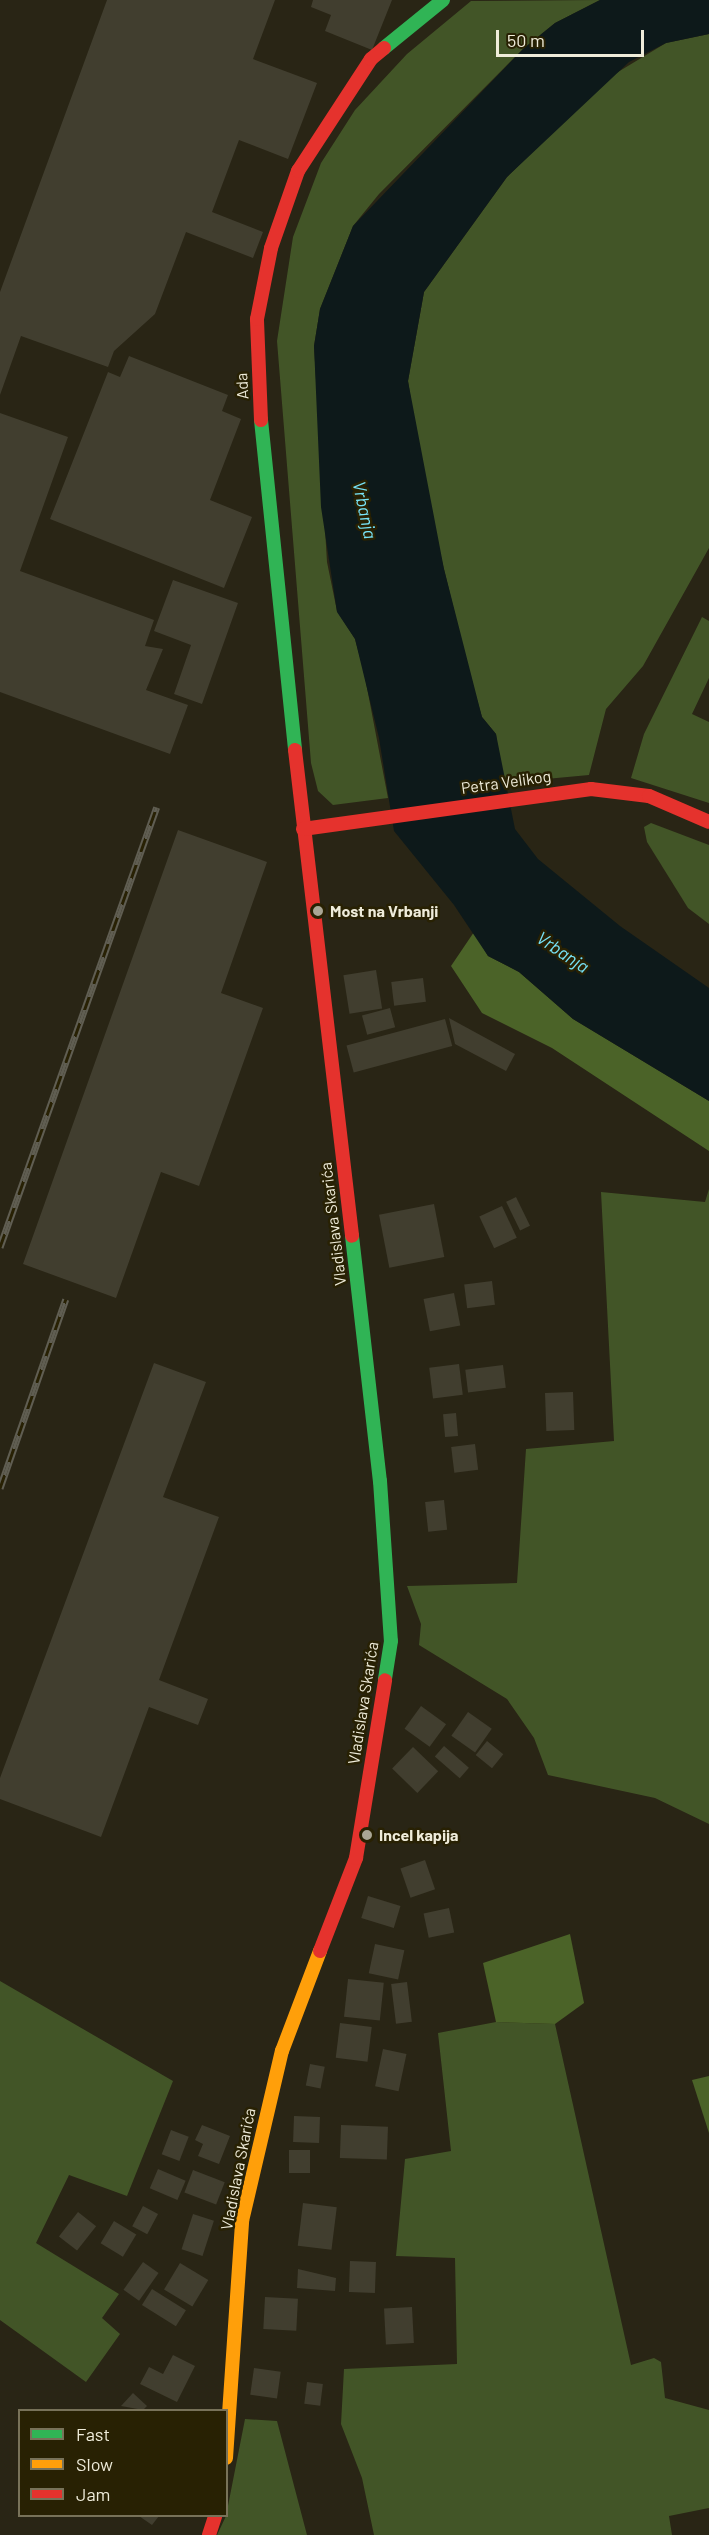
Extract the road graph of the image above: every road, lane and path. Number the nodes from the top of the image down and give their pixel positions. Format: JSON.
{"nodes":[{"id":1,"x":443,"y":0,"type":"edge"},
{"id":2,"x":709,"y":822,"type":"edge"},
{"id":3,"x":303,"y":829,"type":"junction"},
{"id":4,"x":228,"y":2428,"type":"edge"},
{"id":5,"x":214,"y":2517,"type":"edge"},
{"id":6,"x":209,"y":2535,"type":"edge"}],
"edges":[{"from":1,"to":3,"type":"street","name":"Ada"},
{"from":2,"to":3,"type":"street","name":"Petra Velikog"},
{"from":3,"to":4,"type":"street","name":"Vladislava Skarića"},
{"from":5,"to":6,"type":"street"}]}
